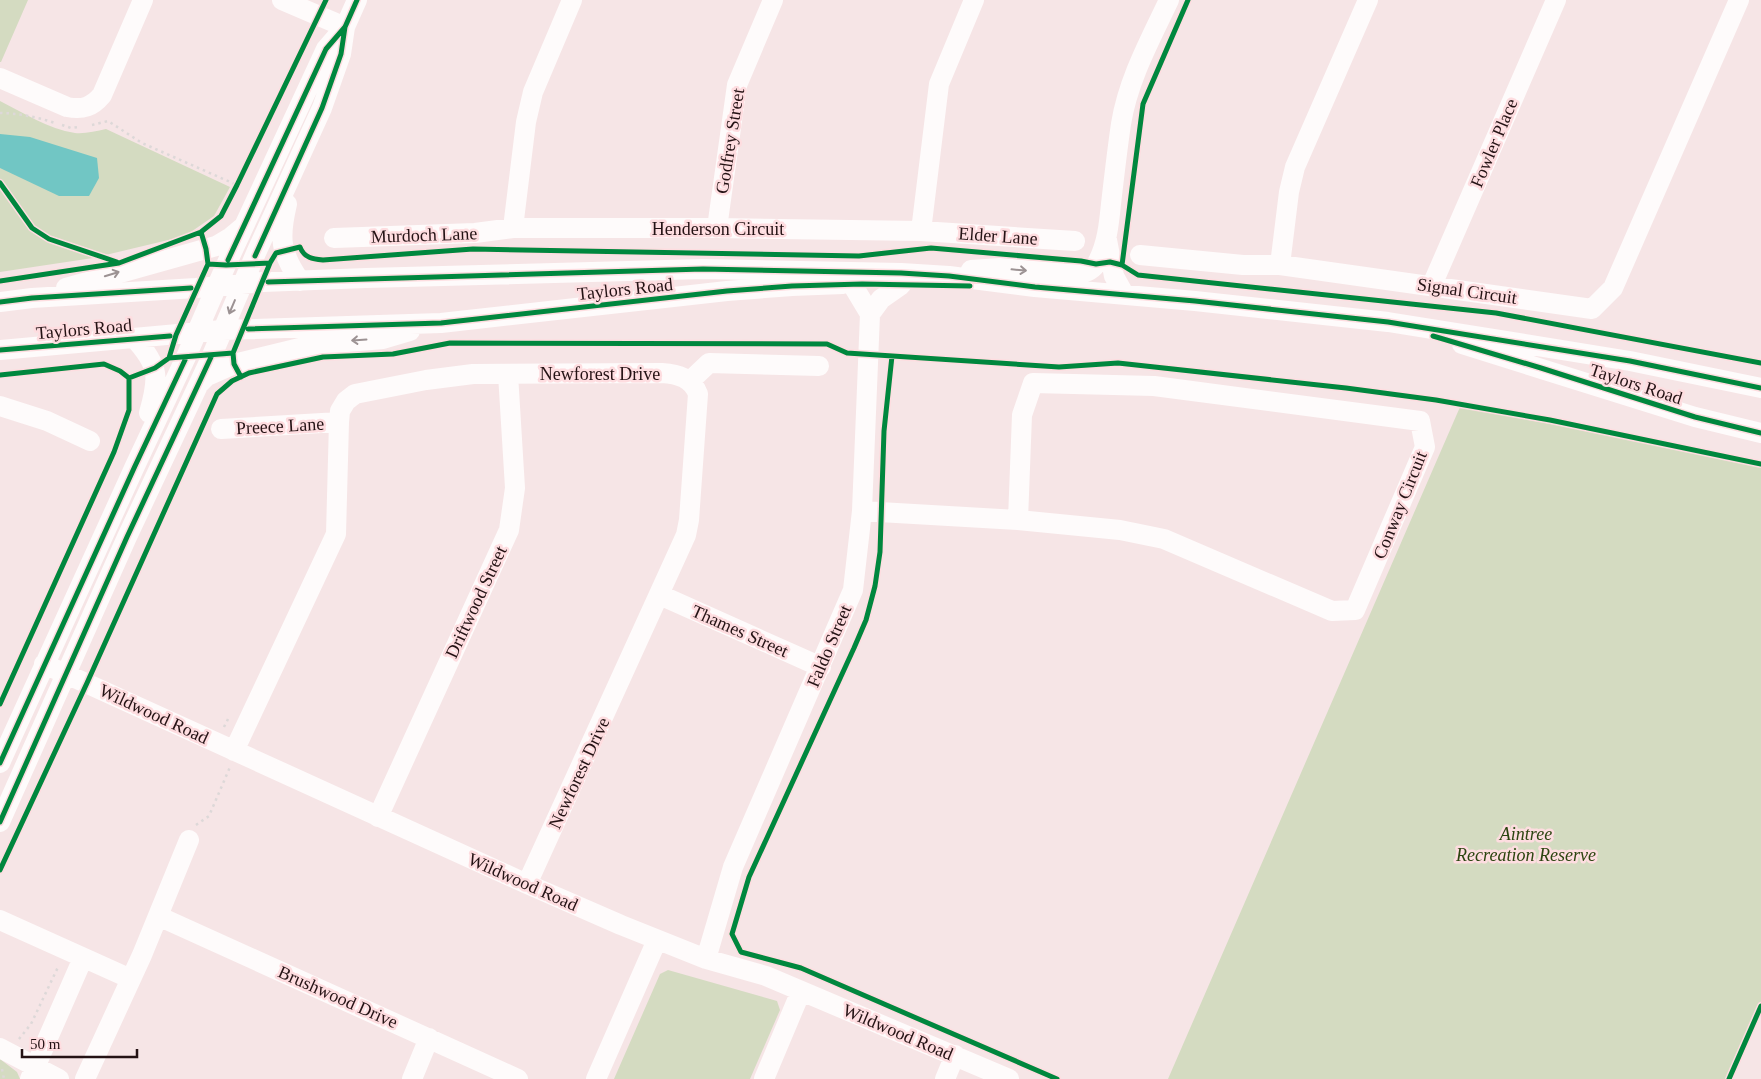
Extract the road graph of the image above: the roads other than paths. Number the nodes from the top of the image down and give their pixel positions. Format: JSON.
{"nodes":[{"id":1,"x":143,"y":0,"type":"edge"},
{"id":2,"x":282,"y":0,"type":"edge"},
{"id":3,"x":357,"y":0,"type":"edge"},
{"id":4,"x":572,"y":0,"type":"edge"},
{"id":5,"x":773,"y":0,"type":"edge"},
{"id":6,"x":974,"y":0,"type":"edge"},
{"id":7,"x":1169,"y":0,"type":"edge"},
{"id":8,"x":1368,"y":0,"type":"edge"},
{"id":9,"x":1556,"y":0,"type":"edge"},
{"id":10,"x":1739,"y":0,"type":"edge"},
{"id":11,"x":345,"y":27,"type":"junction"},
{"id":12,"x":0,"y":78,"type":"edge"},
{"id":13,"x":299,"y":159,"type":"junction"},
{"id":14,"x":244,"y":225,"type":"junction"},
{"id":15,"x":513,"y":228,"type":"junction"},
{"id":16,"x":717,"y":228,"type":"junction"},
{"id":17,"x":921,"y":231,"type":"junction"},
{"id":18,"x":334,"y":238,"type":"dead end"},
{"id":19,"x":1107,"y":238,"type":"junction"},
{"id":20,"x":1074,"y":241,"type":"dead end"},
{"id":21,"x":1140,"y":255,"type":"dead end"},
{"id":22,"x":1280,"y":265,"type":"junction"},
{"id":23,"x":901,"y":279,"type":"junction"},
{"id":24,"x":300,"y":281,"type":"junction"},
{"id":25,"x":242,"y":284,"type":"junction"},
{"id":26,"x":852,"y":284,"type":"junction"},
{"id":27,"x":1432,"y":285,"type":"junction"},
{"id":28,"x":216,"y":287,"type":"junction"},
{"id":29,"x":1124,"y":294,"type":"junction"},
{"id":30,"x":32,"y":298,"type":"junction"},
{"id":31,"x":0,"y":302,"type":"edge"},
{"id":32,"x":870,"y":314,"type":"junction"},
{"id":33,"x":1388,"y":322,"type":"junction"},
{"id":34,"x":441,"y":323,"type":"junction"},
{"id":35,"x":222,"y":330,"type":"junction"},
{"id":36,"x":196,"y":333,"type":"junction"},
{"id":37,"x":134,"y":338,"type":"junction"},
{"id":38,"x":0,"y":350,"type":"edge"},
{"id":39,"x":819,"y":366,"type":"dead end"},
{"id":40,"x":508,"y":374,"type":"junction"},
{"id":41,"x":690,"y":382,"type":"junction"},
{"id":42,"x":199,"y":384,"type":"junction"},
{"id":43,"x":1761,"y":388,"type":"edge"},
{"id":44,"x":0,"y":406,"type":"edge"},
{"id":45,"x":339,"y":422,"type":"junction"},
{"id":46,"x":221,"y":429,"type":"dead end"},
{"id":47,"x":1761,"y":433,"type":"edge"},
{"id":48,"x":90,"y":441,"type":"dead end"},
{"id":49,"x":135,"y":466,"type":"junction"},
{"id":50,"x":862,"y":511,"type":"junction"},
{"id":51,"x":1018,"y":520,"type":"junction"},
{"id":52,"x":660,"y":595,"type":"junction"},
{"id":53,"x":44,"y":664,"type":"junction"},
{"id":54,"x":821,"y":666,"type":"junction"},
{"id":55,"x":66,"y":674,"type":"junction"},
{"id":56,"x":225,"y":753,"type":"junction"},
{"id":57,"x":0,"y":763,"type":"edge"},
{"id":58,"x":378,"y":816,"type":"junction"},
{"id":59,"x":0,"y":822,"type":"edge"},
{"id":60,"x":189,"y":840,"type":"road end"},
{"id":61,"x":527,"y":884,"type":"junction"},
{"id":62,"x":158,"y":916,"type":"junction"},
{"id":63,"x":0,"y":920,"type":"edge"},
{"id":64,"x":657,"y":940,"type":"junction"},
{"id":65,"x":83,"y":958,"type":"junction"},
{"id":66,"x":706,"y":959,"type":"junction"},
{"id":67,"x":131,"y":979,"type":"junction"},
{"id":68,"x":801,"y":991,"type":"junction"},
{"id":69,"x":429,"y":1038,"type":"junction"},
{"id":70,"x":5,"y":1052,"type":"edge"},
{"id":71,"x":955,"y":1056,"type":"junction"},
{"id":72,"x":33,"y":1073,"type":"edge"},
{"id":73,"x":59,"y":1079,"type":"edge"},
{"id":74,"x":85,"y":1079,"type":"edge"},
{"id":75,"x":412,"y":1079,"type":"edge"},
{"id":76,"x":518,"y":1079,"type":"edge"},
{"id":77,"x":596,"y":1079,"type":"edge"},
{"id":78,"x":764,"y":1079,"type":"edge"},
{"id":79,"x":945,"y":1079,"type":"edge"},
{"id":80,"x":1009,"y":1079,"type":"edge"}],
"edges":[{"from":1,"to":12,"type":"street"},
{"from":2,"to":11,"type":"street"},
{"from":3,"to":11,"type":"street"},
{"from":4,"to":15,"type":"street"},
{"from":5,"to":16,"type":"street","name":"Godfrey Street"},
{"from":6,"to":17,"type":"street"},
{"from":7,"to":19,"type":"street"},
{"from":8,"to":22,"type":"street"},
{"from":9,"to":27,"type":"street","name":"Fowler Place"},
{"from":10,"to":27,"type":"street","name":"Signal Circuit"},
{"from":11,"to":13,"type":"street"},
{"from":11,"to":14,"type":"street"},
{"from":13,"to":24,"type":"street"},
{"from":13,"to":25,"type":"street"},
{"from":14,"to":28,"type":"street"},
{"from":30,"to":14,"type":"street","one_way":true},
{"from":15,"to":16,"type":"street","name":"Henderson Circuit"},
{"from":15,"to":18,"type":"street","name":"Murdoch Lane"},
{"from":16,"to":17,"type":"street","name":"Henderson Circuit"},
{"from":17,"to":20,"type":"street","name":"Elder Lane"},
{"from":23,"to":19,"type":"street","one_way":true},
{"from":19,"to":29,"type":"street"},
{"from":21,"to":22,"type":"street","name":"Signal Circuit"},
{"from":22,"to":27,"type":"street","name":"Signal Circuit"},
{"from":23,"to":24,"type":"street","name":"Taylors Road"},
{"from":23,"to":26,"type":"street","name":"Taylors Road"},
{"from":23,"to":29,"type":"street","name":"Taylors Road"},
{"from":23,"to":32,"type":"street"},
{"from":24,"to":25,"type":"street","name":"Taylors Road"},
{"from":25,"to":28,"type":"street","name":"Taylors Road"},
{"from":25,"to":35,"type":"street","one_way":true},
{"from":26,"to":32,"type":"street"},
{"from":26,"to":34,"type":"street","name":"Taylors Road"},
{"from":28,"to":30,"type":"street","name":"Taylors Road"},
{"from":28,"to":36,"type":"street"},
{"from":29,"to":33,"type":"street","name":"Taylors Road"},
{"from":30,"to":31,"type":"street","name":"Taylors Road"},
{"from":32,"to":50,"type":"street","name":"Faldo Street"},
{"from":33,"to":43,"type":"street","name":"Taylors Road"},
{"from":33,"to":47,"type":"street","name":"Taylors Road"},
{"from":34,"to":35,"type":"street","name":"Taylors Road"},
{"from":34,"to":42,"type":"street","one_way":true},
{"from":35,"to":36,"type":"street","name":"Taylors Road"},
{"from":35,"to":42,"type":"street"},
{"from":36,"to":37,"type":"street","name":"Taylors Road"},
{"from":36,"to":49,"type":"street"},
{"from":37,"to":38,"type":"street","name":"Taylors Road"},
{"from":37,"to":49,"type":"street"},
{"from":39,"to":41,"type":"street"},
{"from":40,"to":41,"type":"street","name":"Newforest Drive"},
{"from":40,"to":45,"type":"street","name":"Newforest Drive"},
{"from":40,"to":58,"type":"street","name":"Driftwood Street"},
{"from":41,"to":52,"type":"street","name":"Newforest Drive"},
{"from":42,"to":55,"type":"street"},
{"from":44,"to":48,"type":"street"},
{"from":45,"to":46,"type":"street","name":"Preece Lane"},
{"from":45,"to":56,"type":"street","name":"Newforest Drive"},
{"from":49,"to":53,"type":"street"},
{"from":50,"to":51,"type":"street","name":"Conway Circuit"},
{"from":50,"to":54,"type":"street","name":"Faldo Street"},
{"from":51,"to":51,"type":"street","name":"Conway Circuit"},
{"from":52,"to":54,"type":"street","name":"Thames Street"},
{"from":52,"to":61,"type":"street","name":"Newforest Drive"},
{"from":53,"to":55,"type":"street","name":"Wildwood Road"},
{"from":53,"to":57,"type":"street"},
{"from":54,"to":66,"type":"street","name":"Faldo Street"},
{"from":55,"to":56,"type":"street","name":"Wildwood Road"},
{"from":55,"to":59,"type":"street"},
{"from":56,"to":58,"type":"street","name":"Wildwood Road"},
{"from":58,"to":61,"type":"street","name":"Wildwood Road"},
{"from":60,"to":62,"type":"street"},
{"from":61,"to":64,"type":"street","name":"Wildwood Road"},
{"from":62,"to":67,"type":"street"},
{"from":62,"to":69,"type":"street","name":"Brushwood Drive"},
{"from":63,"to":65,"type":"street"},
{"from":64,"to":66,"type":"street","name":"Wildwood Road"},
{"from":64,"to":77,"type":"street"},
{"from":65,"to":67,"type":"street"},
{"from":65,"to":72,"type":"street"},
{"from":66,"to":68,"type":"street","name":"Wildwood Road"},
{"from":67,"to":74,"type":"street"},
{"from":68,"to":71,"type":"street","name":"Wildwood Road"},
{"from":68,"to":78,"type":"street"},
{"from":69,"to":75,"type":"street"},
{"from":69,"to":76,"type":"street","name":"Brushwood Drive"},
{"from":70,"to":72,"type":"street"},
{"from":71,"to":79,"type":"street"},
{"from":71,"to":80,"type":"street","name":"Wildwood Road"},
{"from":72,"to":73,"type":"street"}]}
